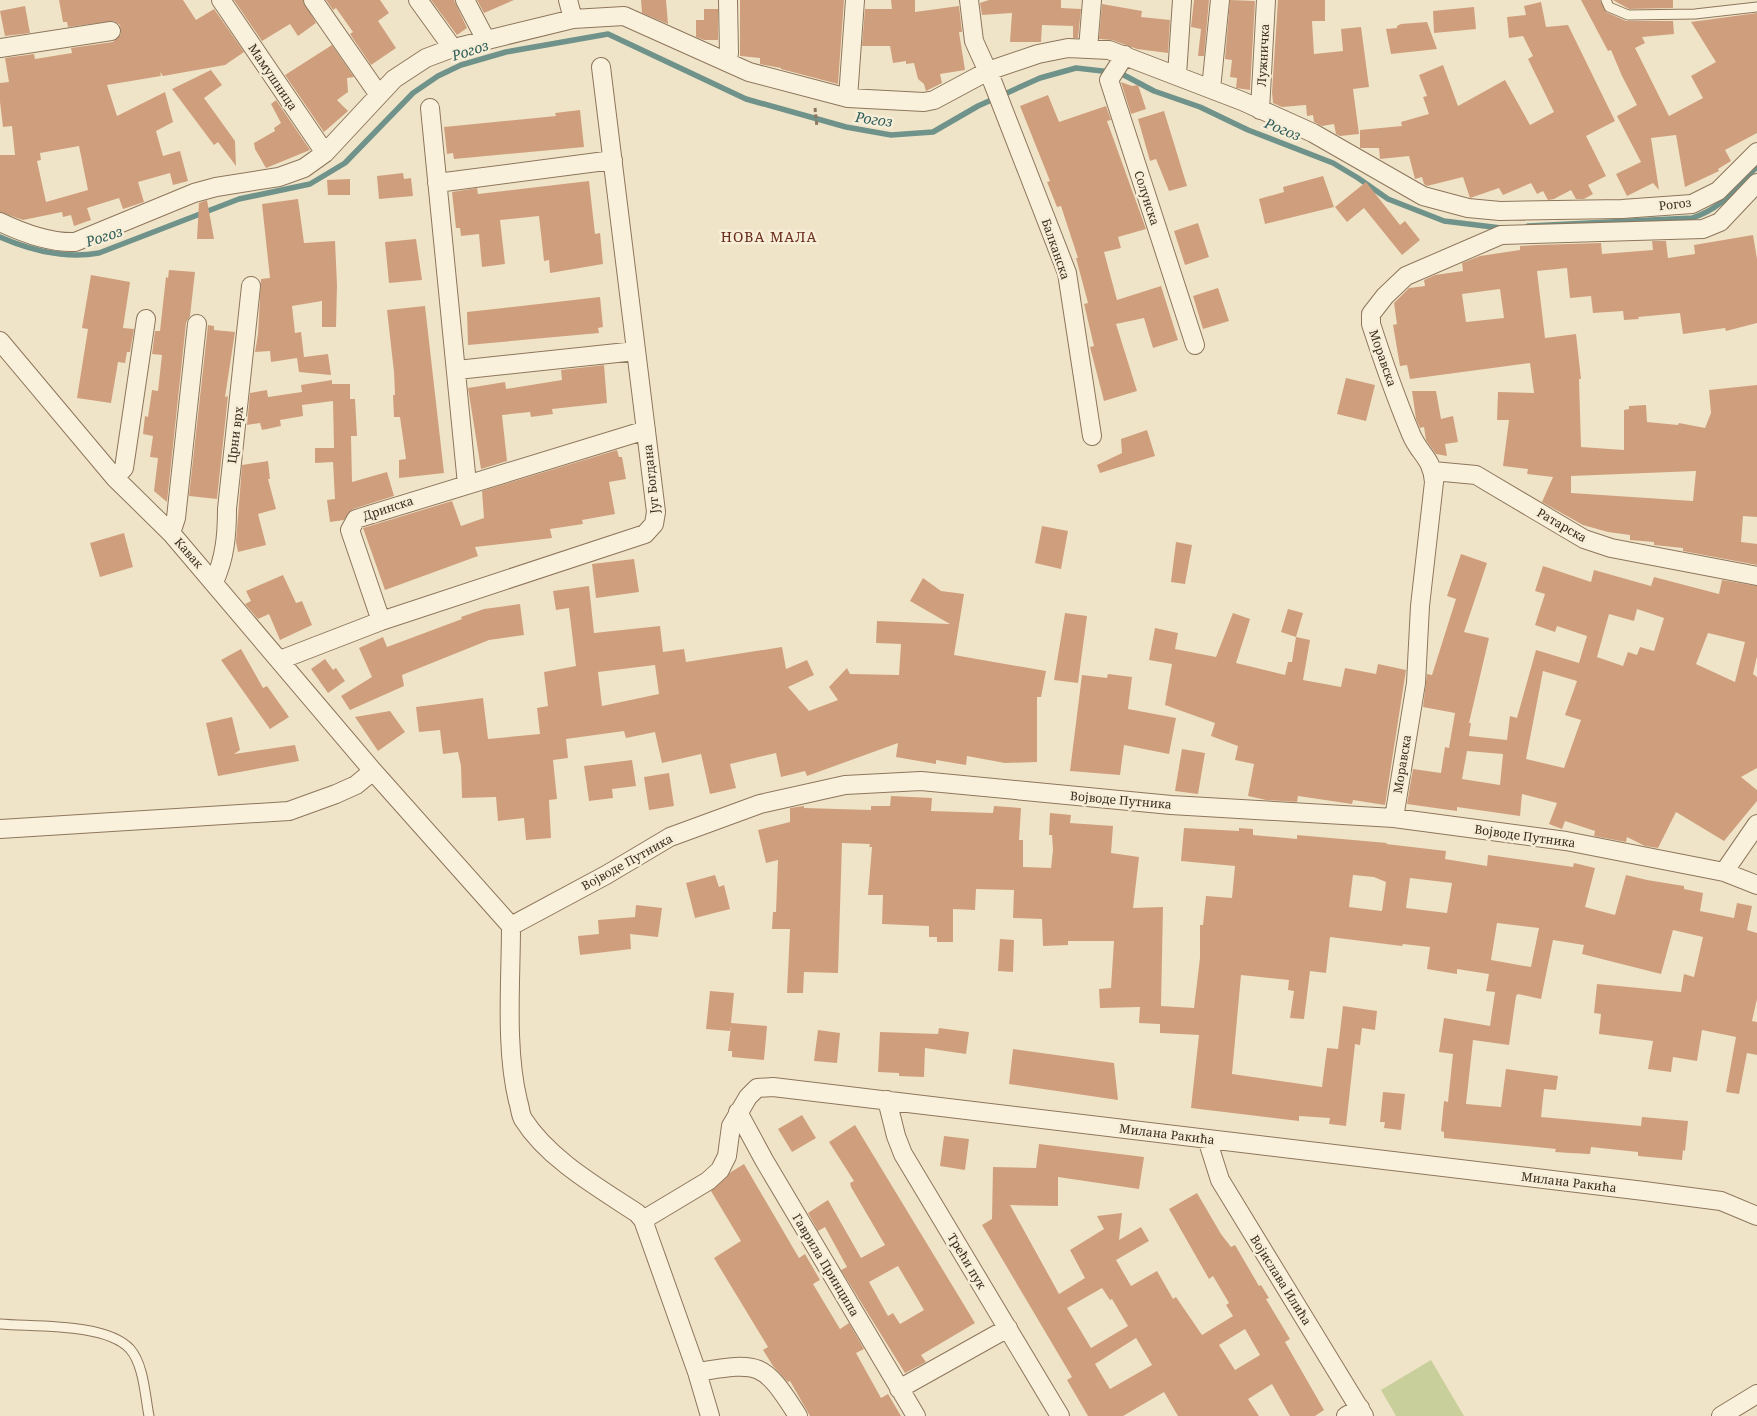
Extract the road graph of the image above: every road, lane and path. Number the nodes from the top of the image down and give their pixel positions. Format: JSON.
{"nodes":[{"id":1,"x":222,"y":0,"type":"edge"},
{"id":2,"x":314,"y":0,"type":"edge"},
{"id":3,"x":418,"y":0,"type":"edge"},
{"id":4,"x":465,"y":0,"type":"edge"},
{"id":5,"x":568,"y":0,"type":"edge"},
{"id":6,"x":728,"y":0,"type":"edge"},
{"id":7,"x":855,"y":0,"type":"edge"},
{"id":8,"x":969,"y":0,"type":"edge"},
{"id":9,"x":1092,"y":0,"type":"edge"},
{"id":10,"x":1182,"y":0,"type":"edge"},
{"id":11,"x":1220,"y":0,"type":"edge"},
{"id":12,"x":1266,"y":0,"type":"edge"},
{"id":13,"x":1606,"y":0,"type":"edge"},
{"id":14,"x":1757,"y":6,"type":"edge"},
{"id":15,"x":573,"y":19,"type":"junction"},
{"id":16,"x":112,"y":31,"type":"dead end"},
{"id":17,"x":486,"y":40,"type":"junction"},
{"id":18,"x":0,"y":48,"type":"edge"},
{"id":19,"x":450,"y":49,"type":"junction"},
{"id":20,"x":1088,"y":49,"type":"junction"},
{"id":21,"x":727,"y":62,"type":"junction"},
{"id":22,"x":1117,"y":66,"type":"junction"},
{"id":23,"x":601,"y":67,"type":"dead end"},
{"id":24,"x":1177,"y":75,"type":"junction"},
{"id":25,"x":990,"y":78,"type":"junction"},
{"id":26,"x":1211,"y":89,"type":"junction"},
{"id":27,"x":380,"y":95,"type":"junction"},
{"id":28,"x":848,"y":98,"type":"junction"},
{"id":29,"x":430,"y":108,"type":"dead end"},
{"id":30,"x":1260,"y":110,"type":"junction"},
{"id":31,"x":1757,"y":152,"type":"edge"},
{"id":32,"x":325,"y":153,"type":"junction"},
{"id":33,"x":613,"y":160,"type":"junction"},
{"id":34,"x":437,"y":183,"type":"junction"},
{"id":35,"x":1757,"y":184,"type":"edge"},
{"id":36,"x":0,"y":222,"type":"edge"},
{"id":37,"x":251,"y":286,"type":"dead end"},
{"id":38,"x":146,"y":319,"type":"dead end"},
{"id":39,"x":197,"y":324,"type":"dead end"},
{"id":40,"x":0,"y":341,"type":"edge"},
{"id":41,"x":1195,"y":345,"type":"dead end"},
{"id":42,"x":636,"y":351,"type":"junction"},
{"id":43,"x":457,"y":370,"type":"junction"},
{"id":44,"x":646,"y":430,"type":"junction"},
{"id":45,"x":1092,"y":436,"type":"dead end"},
{"id":46,"x":1433,"y":471,"type":"junction"},
{"id":47,"x":116,"y":478,"type":"junction"},
{"id":48,"x":467,"y":484,"type":"junction"},
{"id":49,"x":171,"y":532,"type":"junction"},
{"id":50,"x":1757,"y":576,"type":"edge"},
{"id":51,"x":214,"y":582,"type":"junction"},
{"id":52,"x":381,"y":621,"type":"junction"},
{"id":53,"x":280,"y":660,"type":"junction"},
{"id":54,"x":373,"y":771,"type":"junction"},
{"id":55,"x":1394,"y":818,"type":"junction"},
{"id":56,"x":1757,"y":824,"type":"edge"},
{"id":57,"x":0,"y":829,"type":"edge"},
{"id":58,"x":1724,"y":872,"type":"junction"},
{"id":59,"x":1757,"y":885,"type":"edge"},
{"id":60,"x":510,"y":926,"type":"junction"},
{"id":61,"x":887,"y":1100,"type":"junction"},
{"id":62,"x":738,"y":1112,"type":"junction"},
{"id":63,"x":1208,"y":1139,"type":"junction"},
{"id":64,"x":1757,"y":1216,"type":"edge"},
{"id":65,"x":643,"y":1220,"type":"junction"},
{"id":66,"x":0,"y":1324,"type":"edge"},
{"id":67,"x":1008,"y":1328,"type":"junction"},
{"id":68,"x":697,"y":1372,"type":"junction"},
{"id":69,"x":899,"y":1389,"type":"junction"},
{"id":70,"x":1757,"y":1394,"type":"edge"},
{"id":71,"x":1357,"y":1413,"type":"edge"},
{"id":72,"x":149,"y":1416,"type":"edge"},
{"id":73,"x":710,"y":1416,"type":"edge"},
{"id":74,"x":798,"y":1416,"type":"edge"},
{"id":75,"x":916,"y":1416,"type":"edge"},
{"id":76,"x":1060,"y":1416,"type":"edge"},
{"id":77,"x":1721,"y":1416,"type":"edge"}],
"edges":[{"from":1,"to":32,"type":"street","name":"Мамушница"},
{"from":2,"to":27,"type":"street"},
{"from":3,"to":19,"type":"street"},
{"from":4,"to":17,"type":"street"},
{"from":5,"to":15,"type":"street"},
{"from":6,"to":21,"type":"street"},
{"from":7,"to":28,"type":"street"},
{"from":8,"to":25,"type":"street"},
{"from":9,"to":20,"type":"street"},
{"from":10,"to":24,"type":"street"},
{"from":11,"to":26,"type":"street"},
{"from":12,"to":30,"type":"street","name":"Лужничка"},
{"from":13,"to":14,"type":"lane"},
{"from":15,"to":17,"type":"street","name":"Рогоз"},
{"from":15,"to":21,"type":"street","name":"Рогоз"},
{"from":16,"to":18,"type":"street"},
{"from":17,"to":19,"type":"street","name":"Рогоз"},
{"from":19,"to":27,"type":"street","name":"Рогоз"},
{"from":20,"to":22,"type":"street","name":"Рогоз"},
{"from":20,"to":25,"type":"street","name":"Рогоз"},
{"from":21,"to":28,"type":"street","name":"Рогоз"},
{"from":22,"to":24,"type":"street","name":"Рогоз"},
{"from":22,"to":41,"type":"street","name":"Солунска"},
{"from":23,"to":33,"type":"street","name":"Југ Богдана"},
{"from":24,"to":26,"type":"street","name":"Рогоз"},
{"from":25,"to":28,"type":"street","name":"Рогоз"},
{"from":25,"to":45,"type":"street","name":"Балканска"},
{"from":26,"to":30,"type":"street","name":"Рогоз"},
{"from":27,"to":32,"type":"street","name":"Рогоз"},
{"from":29,"to":34,"type":"street"},
{"from":30,"to":31,"type":"street","name":"Рогоз"},
{"from":32,"to":36,"type":"street","name":"Рогоз"},
{"from":33,"to":34,"type":"street"},
{"from":33,"to":42,"type":"street","name":"Југ Богдана"},
{"from":34,"to":43,"type":"street"},
{"from":35,"to":46,"type":"street","name":"Моравска"},
{"from":37,"to":51,"type":"street","name":"Црни врх"},
{"from":38,"to":47,"type":"street"},
{"from":39,"to":49,"type":"street"},
{"from":40,"to":47,"type":"street","name":"Кавак"},
{"from":42,"to":43,"type":"street"},
{"from":42,"to":44,"type":"street","name":"Југ Богдана"},
{"from":43,"to":48,"type":"street"},
{"from":44,"to":48,"type":"street","name":"Дринска"},
{"from":44,"to":52,"type":"street","name":"Југ Богдана"},
{"from":46,"to":50,"type":"street","name":"Ратарска"},
{"from":46,"to":55,"type":"street","name":"Моравска"},
{"from":47,"to":49,"type":"street","name":"Кавак"},
{"from":48,"to":52,"type":"street","name":"Дринска"},
{"from":49,"to":51,"type":"street","name":"Кавак"},
{"from":51,"to":53,"type":"street","name":"Кавак"},
{"from":52,"to":53,"type":"street","name":"Југ Богдана"},
{"from":53,"to":54,"type":"street","name":"Кавак"},
{"from":54,"to":57,"type":"street"},
{"from":54,"to":60,"type":"street","name":"Кавак"},
{"from":55,"to":58,"type":"street","name":"Војводе Путника"},
{"from":55,"to":60,"type":"street","name":"Војводе Путника"},
{"from":56,"to":58,"type":"street"},
{"from":58,"to":59,"type":"street","name":"Војводе Путника"},
{"from":60,"to":65,"type":"street"},
{"from":61,"to":62,"type":"street","name":"Милана Ракића"},
{"from":61,"to":63,"type":"street","name":"Милана Ракића"},
{"from":61,"to":67,"type":"street","name":"Трећи пук"},
{"from":62,"to":65,"type":"street","name":"Милана Ракића"},
{"from":62,"to":69,"type":"street","name":"Гаврила Принципа"},
{"from":63,"to":64,"type":"street","name":"Милана Ракића"},
{"from":63,"to":71,"type":"street","name":"Војислава Илића"},
{"from":65,"to":68,"type":"street"},
{"from":66,"to":72,"type":"lane"},
{"from":67,"to":69,"type":"street"},
{"from":67,"to":76,"type":"street","name":"Трећи пук"},
{"from":68,"to":73,"type":"street"},
{"from":68,"to":74,"type":"street"},
{"from":69,"to":75,"type":"street","name":"Гаврила Принципа"},
{"from":70,"to":77,"type":"street"}]}
